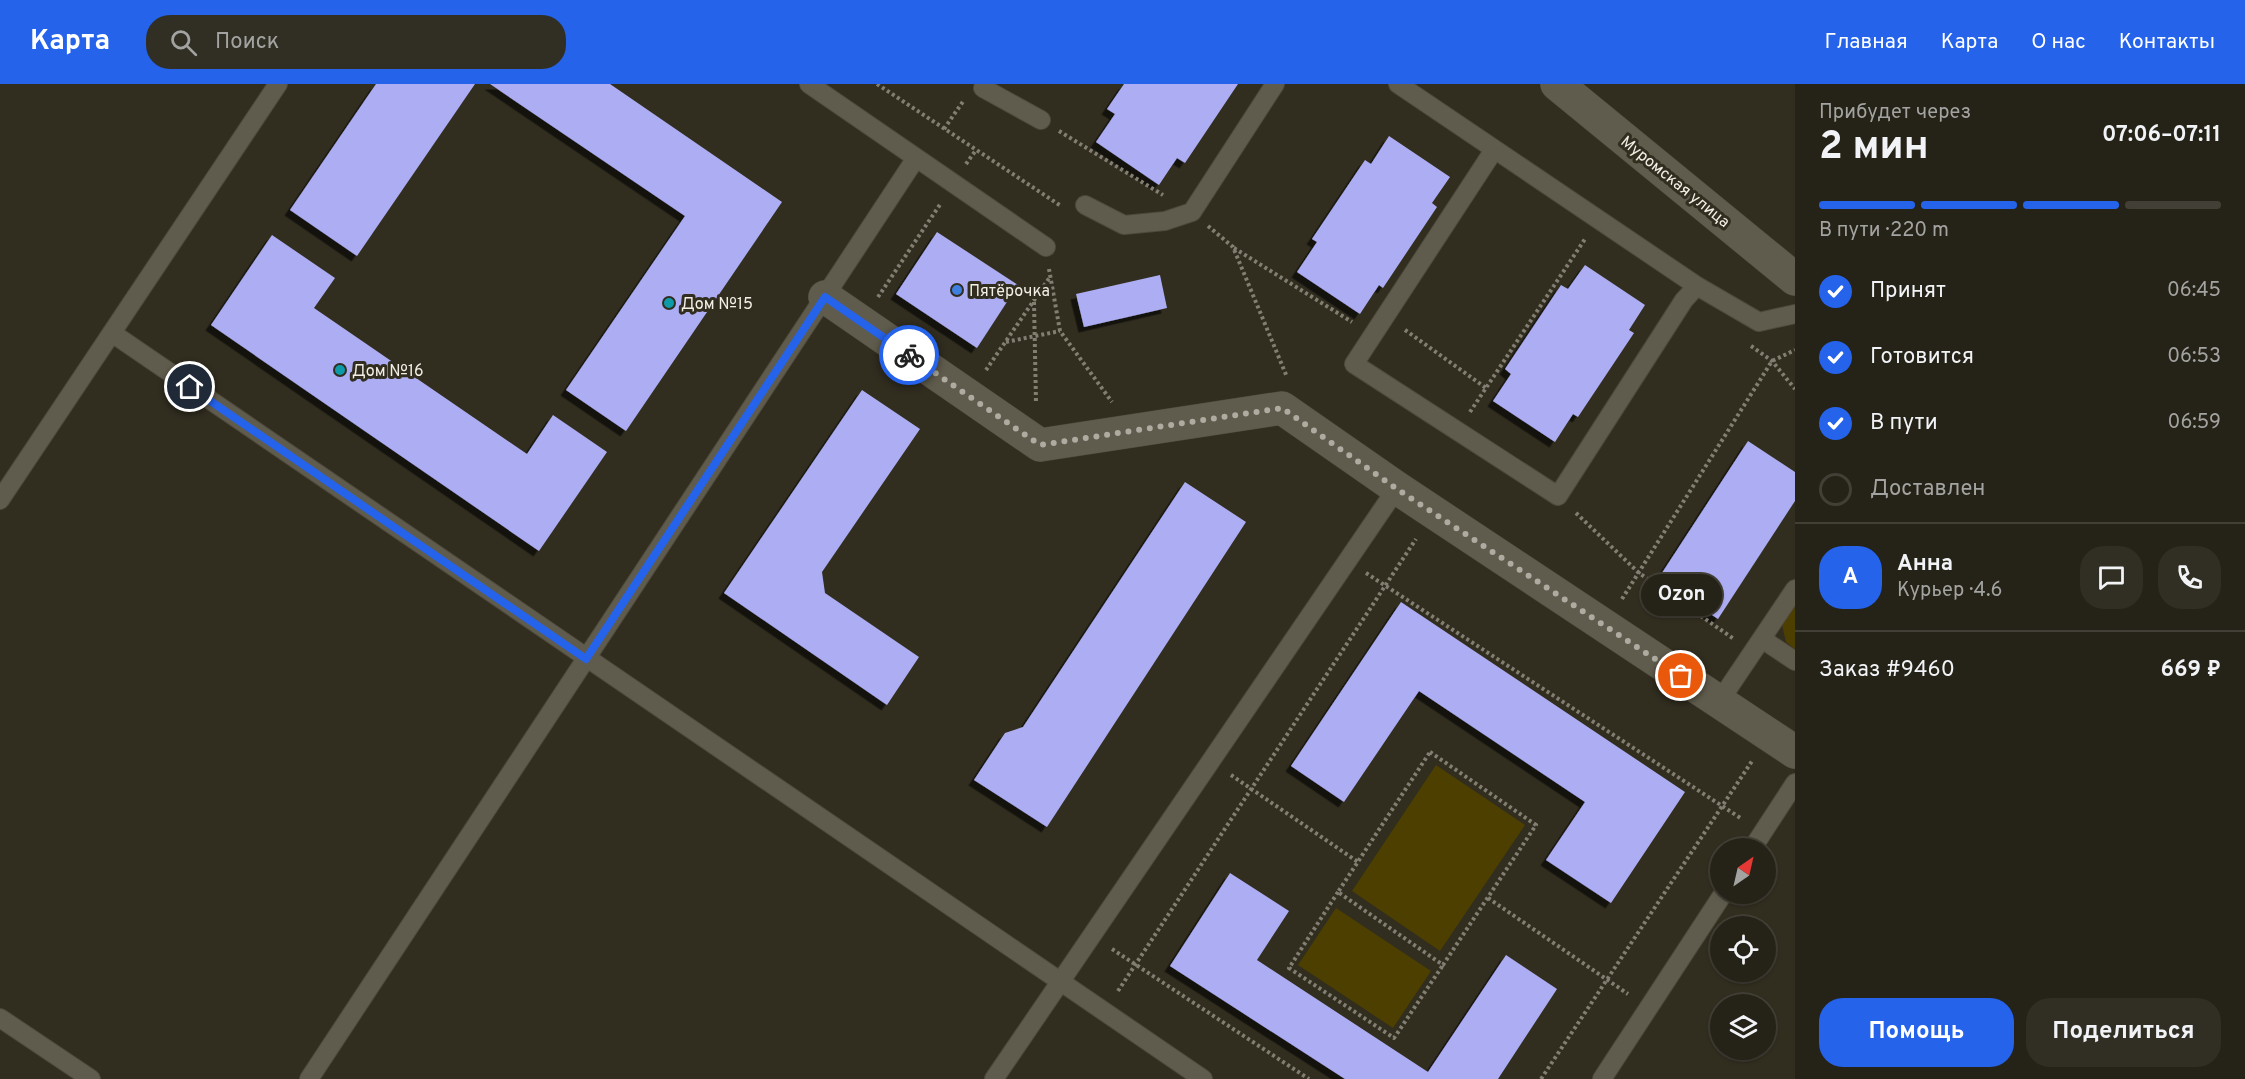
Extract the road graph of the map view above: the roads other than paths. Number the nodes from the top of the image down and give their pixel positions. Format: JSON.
{"nodes":[{"id":1,"x":278,"y":84,"type":"edge"},
{"id":2,"x":808,"y":84,"type":"edge"},
{"id":3,"x":985,"y":84,"type":"edge"},
{"id":4,"x":1275,"y":84,"type":"edge"},
{"id":5,"x":1398,"y":84,"type":"edge"},
{"id":6,"x":1557,"y":84,"type":"edge"},
{"id":7,"x":1041,"y":120,"type":"dead end"},
{"id":8,"x":1494,"y":150,"type":"junction"},
{"id":9,"x":916,"y":158,"type":"junction"},
{"id":10,"x":1085,"y":206,"type":"road end"},
{"id":11,"x":1046,"y":247,"type":"road end"},
{"id":12,"x":1795,"y":279,"type":"edge"},
{"id":13,"x":1697,"y":286,"type":"junction"},
{"id":14,"x":825,"y":297,"type":"junction"},
{"id":15,"x":1795,"y":314,"type":"edge"},
{"id":16,"x":112,"y":333,"type":"junction"},
{"id":17,"x":1397,"y":489,"type":"junction"},
{"id":18,"x":0,"y":500,"type":"edge"},
{"id":19,"x":1795,"y":589,"type":"edge"},
{"id":20,"x":1757,"y":645,"type":"junction"},
{"id":21,"x":586,"y":659,"type":"junction"},
{"id":22,"x":1795,"y":662,"type":"edge"},
{"id":23,"x":1719,"y":702,"type":"junction"},
{"id":24,"x":1782,"y":743,"type":"edge"},
{"id":25,"x":1795,"y":783,"type":"edge"},
{"id":26,"x":1759,"y":838,"type":"edge"},
{"id":27,"x":1716,"y":904,"type":"edge"},
{"id":28,"x":1060,"y":981,"type":"junction"},
{"id":29,"x":0,"y":1018,"type":"edge"},
{"id":30,"x":92,"y":1079,"type":"edge"},
{"id":31,"x":309,"y":1079,"type":"edge"},
{"id":32,"x":994,"y":1079,"type":"edge"},
{"id":33,"x":1203,"y":1079,"type":"edge"},
{"id":34,"x":1602,"y":1079,"type":"edge"}],
"edges":[{"from":1,"to":16,"type":"lane"},
{"from":2,"to":9,"type":"lane"},
{"from":3,"to":7,"type":"lane"},
{"from":4,"to":10,"type":"lane"},
{"from":5,"to":8,"type":"lane"},
{"from":6,"to":12,"type":"street","name":"Муромская улица"},
{"from":8,"to":13,"type":"lane"},
{"from":8,"to":13,"type":"lane"},
{"from":9,"to":11,"type":"lane"},
{"from":9,"to":14,"type":"lane"},
{"from":13,"to":15,"type":"lane"},
{"from":14,"to":17,"type":"street"},
{"from":14,"to":21,"type":"lane"},
{"from":16,"to":18,"type":"lane"},
{"from":16,"to":21,"type":"lane"},
{"from":17,"to":23,"type":"street"},
{"from":17,"to":28,"type":"lane"},
{"from":19,"to":20,"type":"lane"},
{"from":20,"to":22,"type":"lane"},
{"from":20,"to":23,"type":"lane"},
{"from":21,"to":28,"type":"lane"},
{"from":21,"to":31,"type":"lane"},
{"from":23,"to":24,"type":"street"},
{"from":25,"to":26,"type":"lane"},
{"from":27,"to":34,"type":"lane"},
{"from":28,"to":32,"type":"lane"},
{"from":28,"to":33,"type":"lane"},
{"from":29,"to":30,"type":"lane"}]}
